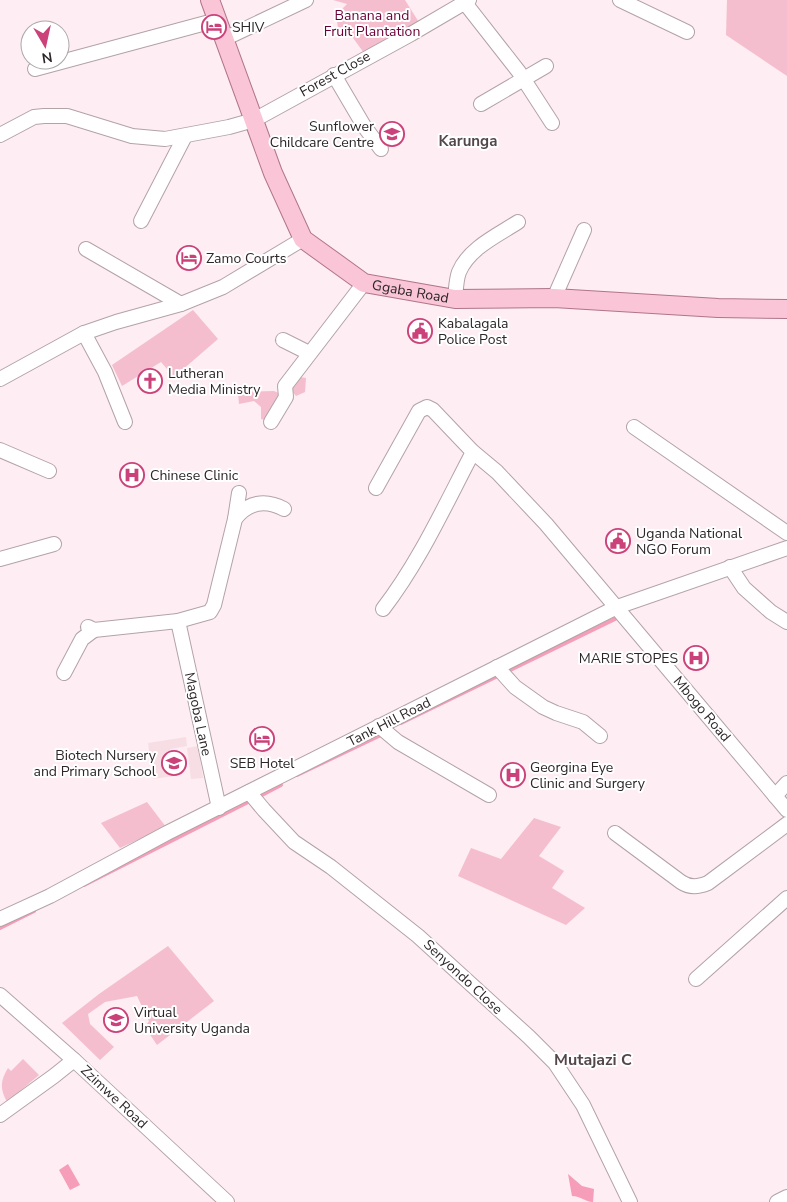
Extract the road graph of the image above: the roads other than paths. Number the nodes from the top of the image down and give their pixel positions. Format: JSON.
{"nodes":[{"id":1,"x":210,"y":0,"type":"edge"},
{"id":2,"x":306,"y":0,"type":"edge"},
{"id":3,"x":620,"y":0,"type":"edge"},
{"id":4,"x":467,"y":2,"type":"edge"},
{"id":5,"x":217,"y":20,"type":"junction"},
{"id":6,"x":687,"y":32,"type":"dead end"},
{"id":7,"x":224,"y":39,"type":"junction"},
{"id":8,"x":70,"y":60,"type":"edge"},
{"id":9,"x":546,"y":66,"type":"dead end"},
{"id":10,"x":334,"y":75,"type":"junction"},
{"id":11,"x":524,"y":78,"type":"junction"},
{"id":12,"x":481,"y":104,"type":"dead end"},
{"id":13,"x":254,"y":120,"type":"junction"},
{"id":14,"x":552,"y":123,"type":"dead end"},
{"id":15,"x":0,"y":135,"type":"edge"},
{"id":16,"x":185,"y":136,"type":"junction"},
{"id":17,"x":382,"y":150,"type":"dead end"},
{"id":18,"x":141,"y":221,"type":"dead end"},
{"id":19,"x":518,"y":222,"type":"dead end"},
{"id":20,"x":584,"y":230,"type":"dead end"},
{"id":21,"x":303,"y":239,"type":"junction"},
{"id":22,"x":86,"y":249,"type":"dead end"},
{"id":23,"x":364,"y":283,"type":"junction"},
{"id":24,"x":554,"y":298,"type":"junction"},
{"id":25,"x":455,"y":299,"type":"junction"},
{"id":26,"x":181,"y":304,"type":"junction"},
{"id":27,"x":787,"y":309,"type":"edge"},
{"id":28,"x":84,"y":333,"type":"junction"},
{"id":29,"x":283,"y":340,"type":"dead end"},
{"id":30,"x":309,"y":353,"type":"junction"},
{"id":31,"x":0,"y":379,"type":"edge"},
{"id":32,"x":125,"y":422,"type":"dead end"},
{"id":33,"x":271,"y":422,"type":"dead end"},
{"id":34,"x":634,"y":427,"type":"dead end"},
{"id":35,"x":0,"y":450,"type":"edge"},
{"id":36,"x":474,"y":452,"type":"junction"},
{"id":37,"x":49,"y":471,"type":"dead end"},
{"id":38,"x":376,"y":488,"type":"dead end"},
{"id":39,"x":239,"y":493,"type":"dead end"},
{"id":40,"x":284,"y":509,"type":"dead end"},
{"id":41,"x":235,"y":520,"type":"junction"},
{"id":42,"x":787,"y":533,"type":"edge"},
{"id":43,"x":54,"y":544,"type":"dead end"},
{"id":44,"x":787,"y":548,"type":"edge"},
{"id":45,"x":0,"y":559,"type":"edge"},
{"id":46,"x":730,"y":567,"type":"junction"},
{"id":47,"x":617,"y":607,"type":"junction"},
{"id":48,"x":383,"y":608,"type":"dead end"},
{"id":49,"x":178,"y":621,"type":"junction"},
{"id":50,"x":787,"y":622,"type":"edge"},
{"id":51,"x":497,"y":667,"type":"junction"},
{"id":52,"x":64,"y":673,"type":"dead end"},
{"id":53,"x":379,"y":726,"type":"junction"},
{"id":54,"x":600,"y":736,"type":"dead end"},
{"id":55,"x":787,"y":783,"type":"edge"},
{"id":56,"x":250,"y":792,"type":"junction"},
{"id":57,"x":489,"y":795,"type":"dead end"},
{"id":58,"x":775,"y":796,"type":"junction"},
{"id":59,"x":218,"y":808,"type":"junction"},
{"id":60,"x":787,"y":810,"type":"edge"},
{"id":61,"x":787,"y":824,"type":"edge"},
{"id":62,"x":615,"y":834,"type":"dead end"},
{"id":63,"x":787,"y":898,"type":"edge"},
{"id":64,"x":0,"y":919,"type":"edge"},
{"id":65,"x":696,"y":979,"type":"dead end"},
{"id":66,"x":0,"y":995,"type":"edge"},
{"id":67,"x":74,"y":1060,"type":"junction"},
{"id":68,"x":0,"y":1115,"type":"edge"},
{"id":69,"x":787,"y":1197,"type":"edge"},
{"id":70,"x":227,"y":1202,"type":"edge"},
{"id":71,"x":630,"y":1202,"type":"edge"},
{"id":72,"x":777,"y":1202,"type":"edge"}],
"edges":[{"from":1,"to":5,"type":"main road","name":"Ggaba Road"},
{"from":2,"to":7,"type":"street"},
{"from":3,"to":6,"type":"street"},
{"from":4,"to":10,"type":"street","name":"Forest Close"},
{"from":4,"to":11,"type":"street"},
{"from":5,"to":7,"type":"main road","name":"Ggaba Road"},
{"from":5,"to":8,"type":"street"},
{"from":7,"to":13,"type":"main road","name":"Ggaba Road"},
{"from":9,"to":11,"type":"street"},
{"from":10,"to":13,"type":"street","name":"Forest Close"},
{"from":10,"to":17,"type":"street"},
{"from":11,"to":12,"type":"street"},
{"from":11,"to":14,"type":"street"},
{"from":13,"to":16,"type":"street","name":"Forest Close"},
{"from":13,"to":21,"type":"main road","name":"Ggaba Road"},
{"from":15,"to":16,"type":"street","name":"Forest Close"},
{"from":16,"to":18,"type":"street"},
{"from":19,"to":25,"type":"street"},
{"from":20,"to":24,"type":"street"},
{"from":21,"to":23,"type":"main road","name":"Ggaba Road"},
{"from":21,"to":26,"type":"street"},
{"from":22,"to":26,"type":"street"},
{"from":23,"to":25,"type":"main road","name":"Ggaba Road"},
{"from":23,"to":30,"type":"street"},
{"from":24,"to":25,"type":"main road","name":"Ggaba Road"},
{"from":24,"to":27,"type":"main road","name":"Ggaba Road"},
{"from":26,"to":28,"type":"street"},
{"from":28,"to":31,"type":"street"},
{"from":28,"to":32,"type":"street"},
{"from":29,"to":30,"type":"street"},
{"from":30,"to":33,"type":"street"},
{"from":34,"to":42,"type":"street"},
{"from":35,"to":37,"type":"street"},
{"from":36,"to":38,"type":"street","name":"Mbogo Road"},
{"from":36,"to":47,"type":"street","name":"Mbogo Road"},
{"from":36,"to":48,"type":"street"},
{"from":39,"to":41,"type":"street"},
{"from":40,"to":41,"type":"street"},
{"from":41,"to":49,"type":"street"},
{"from":43,"to":45,"type":"street"},
{"from":44,"to":46,"type":"street","name":"Tank Hill Road"},
{"from":46,"to":47,"type":"street","name":"Tank Hill Road"},
{"from":46,"to":50,"type":"street"},
{"from":47,"to":51,"type":"street","name":"Tank Hill Road"},
{"from":47,"to":58,"type":"street","name":"Mbogo Road"},
{"from":49,"to":52,"type":"street"},
{"from":49,"to":59,"type":"street","name":"Magoba Lane"},
{"from":51,"to":53,"type":"street","name":"Tank Hill Road"},
{"from":51,"to":54,"type":"street"},
{"from":53,"to":56,"type":"street","name":"Tank Hill Road"},
{"from":53,"to":57,"type":"street"},
{"from":55,"to":58,"type":"street"},
{"from":56,"to":59,"type":"street","name":"Tank Hill Road"},
{"from":56,"to":71,"type":"street","name":"Senyondo Close"},
{"from":58,"to":60,"type":"street","name":"Mbogo Road"},
{"from":59,"to":64,"type":"street","name":"Tank Hill Road"},
{"from":61,"to":62,"type":"street"},
{"from":63,"to":65,"type":"street"},
{"from":66,"to":67,"type":"street","name":"Zzimwe Road"},
{"from":67,"to":68,"type":"street"},
{"from":67,"to":70,"type":"street","name":"Zzimwe Road"},
{"from":69,"to":72,"type":"street"}]}
